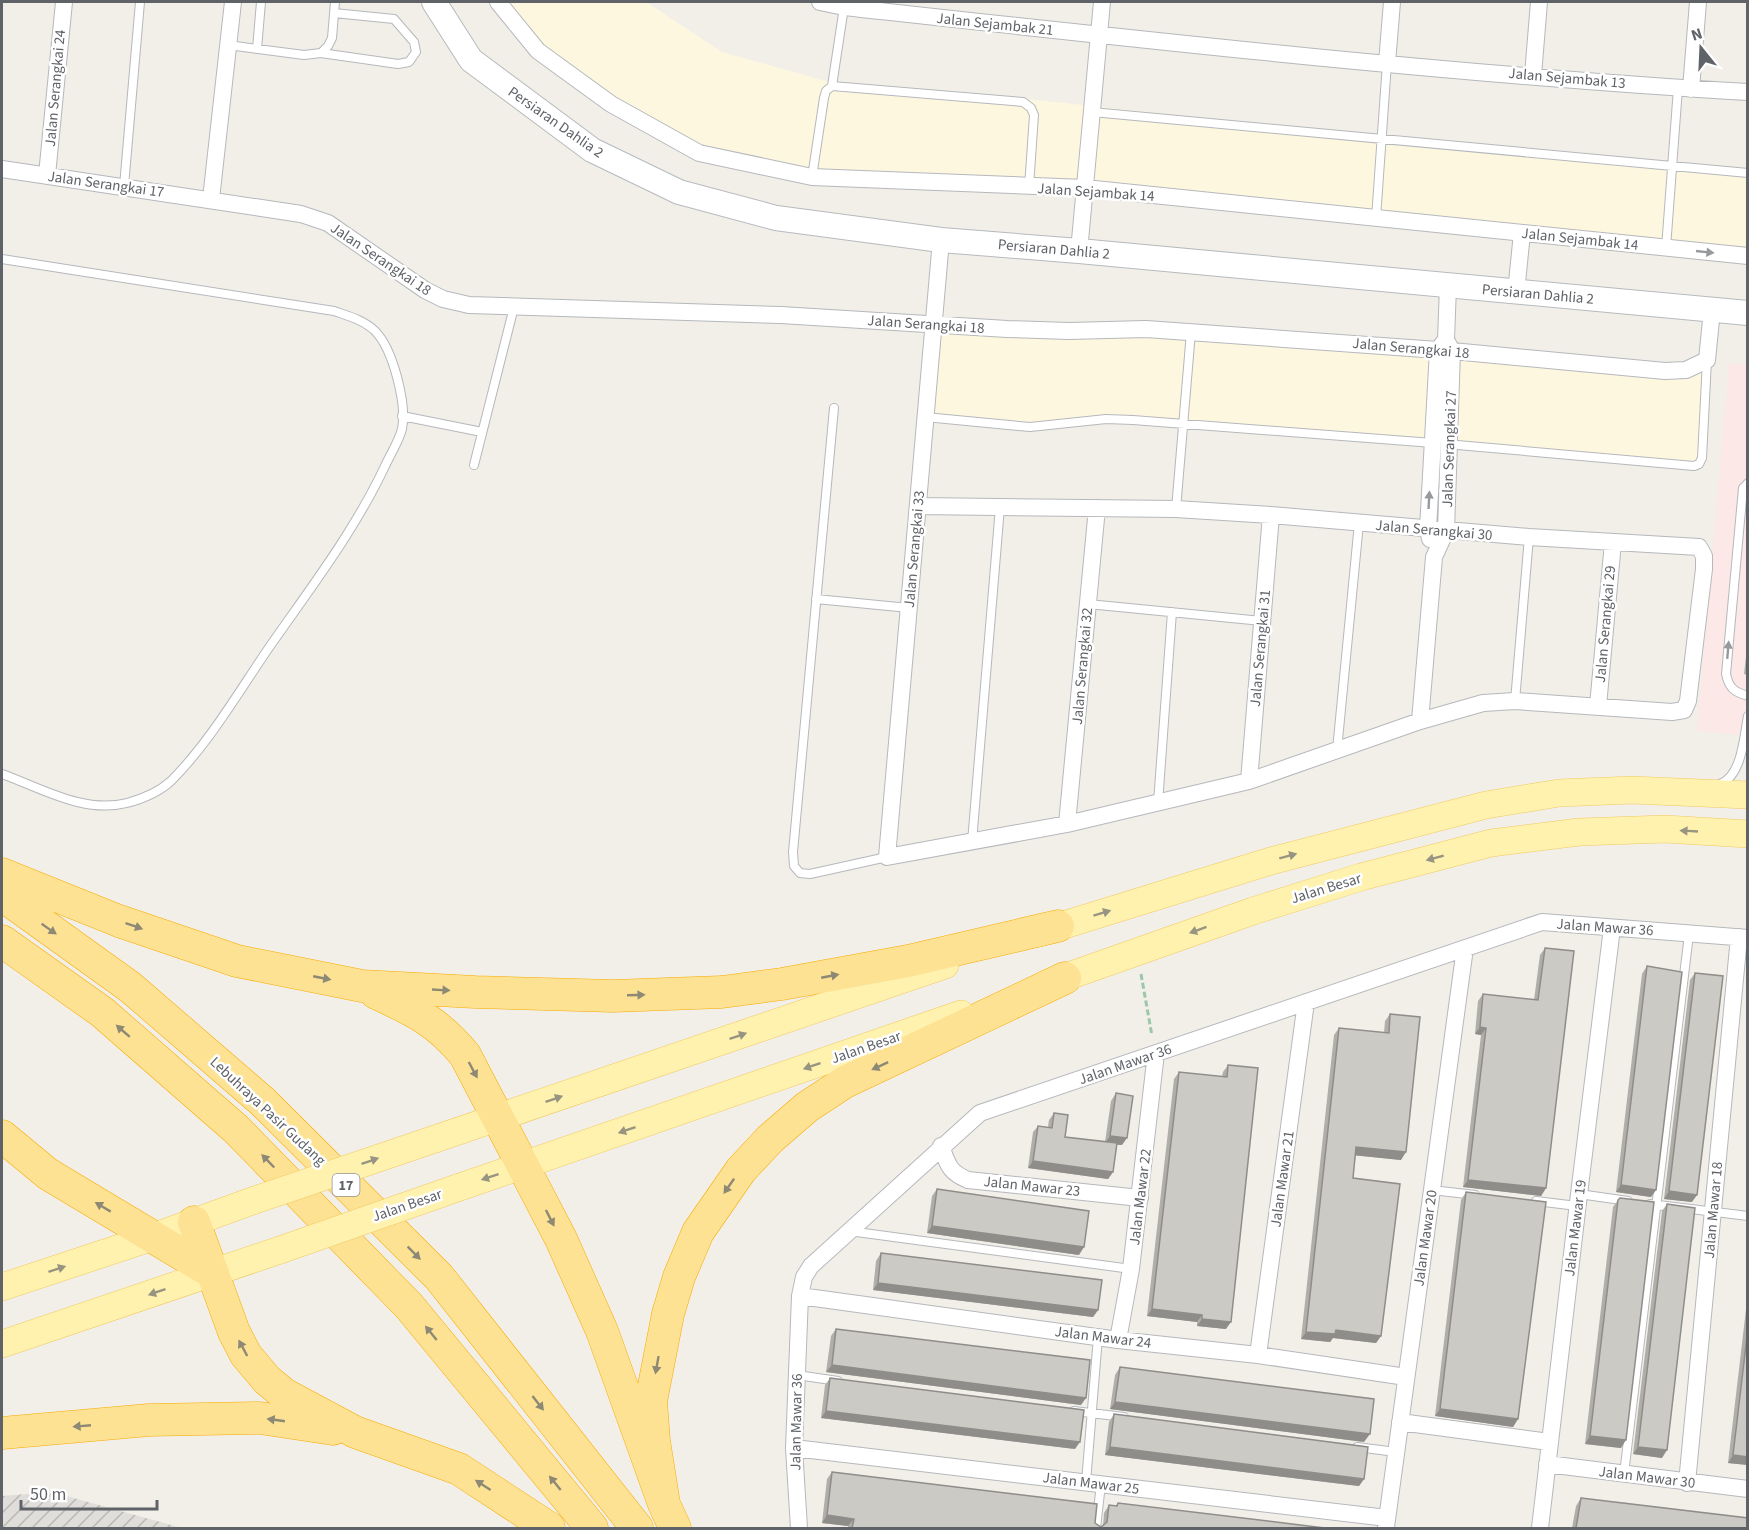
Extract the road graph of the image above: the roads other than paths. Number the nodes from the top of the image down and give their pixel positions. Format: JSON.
{"nodes":[{"id":1,"x":64,"y":2,"type":"edge"},
{"id":2,"x":140,"y":2,"type":"edge"},
{"id":3,"x":233,"y":2,"type":"edge"},
{"id":4,"x":261,"y":2,"type":"edge"},
{"id":5,"x":334,"y":2,"type":"edge"},
{"id":6,"x":434,"y":2,"type":"edge"},
{"id":7,"x":498,"y":2,"type":"edge"},
{"id":8,"x":820,"y":2,"type":"edge"},
{"id":9,"x":1102,"y":2,"type":"edge"},
{"id":10,"x":1392,"y":2,"type":"edge"},
{"id":11,"x":1539,"y":2,"type":"edge"},
{"id":12,"x":1698,"y":2,"type":"edge"},
{"id":13,"x":844,"y":7,"type":"junction"},
{"id":14,"x":334,"y":13,"type":"junction"},
{"id":15,"x":1098,"y":35,"type":"junction"},
{"id":16,"x":228,"y":45,"type":"junction"},
{"id":17,"x":257,"y":49,"type":"junction"},
{"id":18,"x":321,"y":53,"type":"junction"},
{"id":19,"x":1387,"y":63,"type":"junction"},
{"id":20,"x":1533,"y":75,"type":"junction"},
{"id":21,"x":832,"y":86,"type":"junction"},
{"id":22,"x":1685,"y":88,"type":"junction"},
{"id":23,"x":1748,"y":92,"type":"edge"},
{"id":24,"x":1092,"y":112,"type":"junction"},
{"id":25,"x":1382,"y":139,"type":"junction"},
{"id":26,"x":1672,"y":166,"type":"junction"},
{"id":27,"x":2,"y":168,"type":"edge"},
{"id":28,"x":1748,"y":173,"type":"edge"},
{"id":29,"x":47,"y":175,"type":"junction"},
{"id":30,"x":812,"y":177,"type":"junction"},
{"id":31,"x":124,"y":186,"type":"junction"},
{"id":32,"x":1029,"y":187,"type":"junction"},
{"id":33,"x":1085,"y":188,"type":"junction"},
{"id":34,"x":211,"y":199,"type":"junction"},
{"id":35,"x":1376,"y":218,"type":"junction"},
{"id":36,"x":1522,"y":233,"type":"junction"},
{"id":37,"x":941,"y":240,"type":"junction"},
{"id":38,"x":1666,"y":248,"type":"junction"},
{"id":39,"x":1079,"y":251,"type":"junction"},
{"id":40,"x":1748,"y":256,"type":"edge"},
{"id":41,"x":2,"y":259,"type":"edge"},
{"id":42,"x":1448,"y":286,"type":"junction"},
{"id":43,"x":1516,"y":292,"type":"junction"},
{"id":44,"x":514,"y":307,"type":"junction"},
{"id":45,"x":1712,"y":310,"type":"junction"},
{"id":46,"x":1748,"y":313,"type":"edge"},
{"id":47,"x":934,"y":325,"type":"junction"},
{"id":48,"x":1191,"y":331,"type":"junction"},
{"id":49,"x":1445,"y":347,"type":"junction"},
{"id":50,"x":1707,"y":360,"type":"junction"},
{"id":51,"x":834,"y":408,"type":"dead end"},
{"id":52,"x":402,"y":416,"type":"junction"},
{"id":53,"x":926,"y":417,"type":"junction"},
{"id":54,"x":1182,"y":424,"type":"junction"},
{"id":55,"x":482,"y":432,"type":"junction"},
{"id":56,"x":1441,"y":444,"type":"junction"},
{"id":57,"x":474,"y":465,"type":"dead end"},
{"id":58,"x":1748,"y":483,"type":"edge"},
{"id":59,"x":918,"y":506,"type":"junction"},
{"id":60,"x":1000,"y":507,"type":"junction"},
{"id":61,"x":1096,"y":508,"type":"junction"},
{"id":62,"x":1176,"y":509,"type":"junction"},
{"id":63,"x":1271,"y":515,"type":"junction"},
{"id":64,"x":1359,"y":523,"type":"junction"},
{"id":65,"x":1428,"y":529,"type":"junction"},
{"id":66,"x":1446,"y":531,"type":"junction"},
{"id":67,"x":1528,"y":537,"type":"junction"},
{"id":68,"x":1613,"y":542,"type":"junction"},
{"id":69,"x":1434,"y":557,"type":"junction"},
{"id":70,"x":816,"y":599,"type":"junction"},
{"id":71,"x":1088,"y":604,"type":"junction"},
{"id":72,"x":909,"y":608,"type":"junction"},
{"id":73,"x":1172,"y":612,"type":"junction"},
{"id":74,"x":1262,"y":621,"type":"junction"},
{"id":75,"x":1748,"y":696,"type":"edge"},
{"id":76,"x":1515,"y":700,"type":"junction"},
{"id":77,"x":1598,"y":706,"type":"junction"},
{"id":78,"x":1748,"y":716,"type":"edge"},
{"id":79,"x":1420,"y":721,"type":"junction"},
{"id":80,"x":1337,"y":750,"type":"junction"},
{"id":81,"x":2,"y":774,"type":"edge"},
{"id":82,"x":1249,"y":781,"type":"junction"},
{"id":83,"x":1697,"y":793,"type":"junction"},
{"id":84,"x":1748,"y":795,"type":"edge"},
{"id":85,"x":1158,"y":802,"type":"junction"},
{"id":86,"x":1067,"y":824,"type":"junction"},
{"id":87,"x":1748,"y":834,"type":"edge"},
{"id":88,"x":972,"y":842,"type":"junction"},
{"id":89,"x":887,"y":857,"type":"junction"},
{"id":90,"x":2,"y":874,"type":"edge"},
{"id":91,"x":2,"y":895,"type":"edge"},
{"id":92,"x":1058,"y":926,"type":"junction"},
{"id":93,"x":1612,"y":928,"type":"junction"},
{"id":94,"x":1689,"y":934,"type":"junction"},
{"id":95,"x":1743,"y":937,"type":"edge"},
{"id":96,"x":2,"y":941,"type":"edge"},
{"id":97,"x":1465,"y":948,"type":"junction"},
{"id":98,"x":1065,"y":978,"type":"junction"},
{"id":99,"x":362,"y":986,"type":"junction"},
{"id":100,"x":1306,"y":1002,"type":"junction"},
{"id":101,"x":1156,"y":1053,"type":"junction"},
{"id":102,"x":498,"y":1118,"type":"junction"},
{"id":103,"x":2,"y":1136,"type":"edge"},
{"id":104,"x":941,"y":1146,"type":"junction"},
{"id":105,"x":523,"y":1166,"type":"junction"},
{"id":106,"x":1432,"y":1190,"type":"junction"},
{"id":107,"x":1488,"y":1196,"type":"edge"},
{"id":108,"x":1140,"y":1197,"type":"junction"},
{"id":109,"x":1521,"y":1200,"type":"edge"},
{"id":110,"x":1578,"y":1200,"type":"junction"},
{"id":111,"x":1633,"y":1201,"type":"edge"},
{"id":112,"x":1644,"y":1203,"type":"edge"},
{"id":113,"x":1655,"y":1204,"type":"junction"},
{"id":114,"x":1713,"y":1212,"type":"junction"},
{"id":115,"x":1748,"y":1216,"type":"edge"},
{"id":116,"x":194,"y":1222,"type":"junction"},
{"id":117,"x":849,"y":1231,"type":"junction"},
{"id":118,"x":153,"y":1237,"type":"junction"},
{"id":119,"x":1131,"y":1269,"type":"junction"},
{"id":120,"x":213,"y":1273,"type":"junction"},
{"id":121,"x":2,"y":1287,"type":"edge"},
{"id":122,"x":800,"y":1296,"type":"junction"},
{"id":123,"x":1098,"y":1337,"type":"junction"},
{"id":124,"x":1118,"y":1340,"type":"junction"},
{"id":125,"x":2,"y":1344,"type":"edge"},
{"id":126,"x":1258,"y":1355,"type":"junction"},
{"id":127,"x":797,"y":1375,"type":"junction"},
{"id":128,"x":1406,"y":1377,"type":"junction"},
{"id":129,"x":844,"y":1381,"type":"edge"},
{"id":130,"x":1068,"y":1410,"type":"edge"},
{"id":131,"x":1091,"y":1413,"type":"junction"},
{"id":132,"x":1138,"y":1419,"type":"edge"},
{"id":133,"x":1400,"y":1422,"type":"junction"},
{"id":134,"x":2,"y":1432,"type":"edge"},
{"id":135,"x":355,"y":1432,"type":"junction"},
{"id":136,"x":1549,"y":1442,"type":"junction"},
{"id":137,"x":1349,"y":1446,"type":"edge"},
{"id":138,"x":794,"y":1448,"type":"junction"},
{"id":139,"x":1396,"y":1452,"type":"junction"},
{"id":140,"x":1546,"y":1464,"type":"junction"},
{"id":141,"x":1624,"y":1474,"type":"junction"},
{"id":142,"x":1094,"y":1483,"type":"junction"},
{"id":143,"x":1687,"y":1483,"type":"junction"},
{"id":144,"x":1748,"y":1489,"type":"edge"},
{"id":145,"x":669,"y":1516,"type":"edge"},
{"id":146,"x":1387,"y":1523,"type":"edge"},
{"id":147,"x":549,"y":1528,"type":"edge"},
{"id":148,"x":592,"y":1528,"type":"edge"},
{"id":149,"x":637,"y":1528,"type":"edge"},
{"id":150,"x":799,"y":1528,"type":"edge"},
{"id":151,"x":1096,"y":1528,"type":"edge"},
{"id":152,"x":1540,"y":1528,"type":"edge"}],
"edges":[{"from":1,"to":29,"type":"street","name":"Jalan Serangkai 24"},
{"from":2,"to":31,"type":"lane"},
{"from":3,"to":16,"type":"street"},
{"from":4,"to":17,"type":"lane"},
{"from":5,"to":14,"type":"lane"},
{"from":6,"to":37,"type":"street","name":"Persiaran Dahlia 2"},
{"from":7,"to":30,"type":"street","name":"Jalan Sejambak 14"},
{"from":8,"to":13,"type":"street","name":"Jalan Sejambak 21"},
{"from":9,"to":15,"type":"street"},
{"from":10,"to":19,"type":"street"},
{"from":11,"to":20,"type":"street"},
{"from":12,"to":22,"type":"street"},
{"from":13,"to":15,"type":"street","name":"Jalan Sejambak 21"},
{"from":13,"to":21,"type":"lane"},
{"from":14,"to":18,"type":"lane"},
{"from":14,"to":18,"type":"lane"},
{"from":15,"to":19,"type":"street","name":"Jalan Sejambak 13"},
{"from":15,"to":24,"type":"street"},
{"from":16,"to":17,"type":"lane"},
{"from":16,"to":34,"type":"street"},
{"from":17,"to":18,"type":"lane"},
{"from":19,"to":20,"type":"street","name":"Jalan Sejambak 13"},
{"from":19,"to":25,"type":"lane"},
{"from":20,"to":22,"type":"street","name":"Jalan Sejambak 13"},
{"from":21,"to":30,"type":"lane"},
{"from":21,"to":32,"type":"lane"},
{"from":22,"to":23,"type":"street","name":"Jalan Sejambak 13"},
{"from":22,"to":26,"type":"lane"},
{"from":24,"to":25,"type":"lane"},
{"from":24,"to":33,"type":"street"},
{"from":25,"to":26,"type":"lane"},
{"from":25,"to":35,"type":"lane"},
{"from":26,"to":28,"type":"lane"},
{"from":26,"to":38,"type":"lane"},
{"from":27,"to":29,"type":"street","name":"Jalan Serangkai 17"},
{"from":29,"to":31,"type":"street","name":"Jalan Serangkai 17"},
{"from":30,"to":32,"type":"street","name":"Jalan Sejambak 14"},
{"from":31,"to":34,"type":"street","name":"Jalan Serangkai 17"},
{"from":32,"to":33,"type":"street","name":"Jalan Sejambak 14"},
{"from":33,"to":35,"type":"street","name":"Jalan Sejambak 14"},
{"from":33,"to":39,"type":"street"},
{"from":34,"to":44,"type":"street","name":"Jalan Serangkai 18"},
{"from":35,"to":36,"type":"street","name":"Jalan Sejambak 14"},
{"from":36,"to":38,"type":"street","name":"Jalan Sejambak 14"},
{"from":36,"to":43,"type":"street"},
{"from":37,"to":39,"type":"street","name":"Persiaran Dahlia 2"},
{"from":37,"to":47,"type":"street","name":"Jalan Serangkai 33"},
{"from":38,"to":40,"type":"street","name":"Jalan Sejambak 14","one_way":true},
{"from":39,"to":42,"type":"street","name":"Persiaran Dahlia 2"},
{"from":41,"to":52,"type":"lane"},
{"from":42,"to":43,"type":"street","name":"Persiaran Dahlia 2"},
{"from":42,"to":49,"type":"street","name":"Jalan Serangkai 27"},
{"from":43,"to":45,"type":"street","name":"Persiaran Dahlia 2"},
{"from":44,"to":47,"type":"street","name":"Jalan Serangkai 18"},
{"from":44,"to":55,"type":"lane"},
{"from":45,"to":46,"type":"street","name":"Persiaran Dahlia 2"},
{"from":45,"to":50,"type":"street"},
{"from":47,"to":48,"type":"street","name":"Jalan Serangkai 18"},
{"from":47,"to":53,"type":"street","name":"Jalan Serangkai 33"},
{"from":48,"to":49,"type":"street","name":"Jalan Serangkai 18"},
{"from":48,"to":54,"type":"lane"},
{"from":49,"to":50,"type":"street","name":"Jalan Serangkai 18"},
{"from":49,"to":56,"type":"street","name":"Jalan Serangkai 27"},
{"from":50,"to":56,"type":"lane"},
{"from":51,"to":70,"type":"lane"},
{"from":52,"to":55,"type":"lane"},
{"from":52,"to":81,"type":"lane"},
{"from":53,"to":54,"type":"lane"},
{"from":53,"to":59,"type":"street","name":"Jalan Serangkai 33"},
{"from":54,"to":56,"type":"lane"},
{"from":54,"to":62,"type":"lane"},
{"from":55,"to":57,"type":"lane"},
{"from":65,"to":56,"type":"street","name":"Jalan Serangkai 27","one_way":true},
{"from":56,"to":66,"type":"street","name":"Jalan Serangkai 27"},
{"from":75,"to":58,"type":"lane","one_way":true},
{"from":59,"to":60,"type":"street","name":"Jalan Serangkai 30"},
{"from":59,"to":72,"type":"street","name":"Jalan Serangkai 33"},
{"from":60,"to":61,"type":"street","name":"Jalan Serangkai 30"},
{"from":60,"to":88,"type":"lane"},
{"from":61,"to":62,"type":"street","name":"Jalan Serangkai 30"},
{"from":61,"to":71,"type":"street","name":"Jalan Serangkai 32"},
{"from":62,"to":63,"type":"street","name":"Jalan Serangkai 30"},
{"from":63,"to":64,"type":"street","name":"Jalan Serangkai 30"},
{"from":63,"to":74,"type":"street","name":"Jalan Serangkai 31"},
{"from":64,"to":65,"type":"street","name":"Jalan Serangkai 30"},
{"from":64,"to":80,"type":"lane"},
{"from":65,"to":66,"type":"street","name":"Jalan Serangkai 30"},
{"from":65,"to":69,"type":"street","name":"Jalan Serangkai 27"},
{"from":66,"to":67,"type":"street","name":"Jalan Serangkai 30"},
{"from":66,"to":69,"type":"street","name":"Jalan Serangkai 27"},
{"from":67,"to":68,"type":"street","name":"Jalan Serangkai 30"},
{"from":67,"to":76,"type":"lane"},
{"from":68,"to":77,"type":"street","name":"Jalan Serangkai 29"},
{"from":68,"to":77,"type":"street","name":"Jalan Serangkai 30"},
{"from":69,"to":79,"type":"street","name":"Jalan Serangkai 27"},
{"from":70,"to":72,"type":"lane"},
{"from":70,"to":89,"type":"lane"},
{"from":71,"to":73,"type":"lane"},
{"from":71,"to":86,"type":"street","name":"Jalan Serangkai 32"},
{"from":72,"to":89,"type":"street","name":"Jalan Serangkai 33"},
{"from":73,"to":74,"type":"lane"},
{"from":73,"to":85,"type":"lane"},
{"from":74,"to":82,"type":"street","name":"Jalan Serangkai 31"},
{"from":76,"to":77,"type":"street"},
{"from":76,"to":79,"type":"street"},
{"from":78,"to":83,"type":"lane"},
{"from":79,"to":80,"type":"street"},
{"from":80,"to":82,"type":"street"},
{"from":82,"to":85,"type":"street"},
{"from":83,"to":84,"type":"main road"},
{"from":92,"to":83,"type":"main road","one_way":true},
{"from":85,"to":86,"type":"street"},
{"from":86,"to":88,"type":"street"},
{"from":87,"to":98,"type":"main road","name":"Jalan Besar","one_way":true},
{"from":88,"to":89,"type":"street"},
{"from":90,"to":99,"type":"highway","one_way":true},
{"from":91,"to":149,"type":"highway","name":"Lebuhraya Pasir Gudang","number":"17","one_way":true},
{"from":99,"to":92,"type":"highway","one_way":true},
{"from":102,"to":92,"type":"main road","one_way":true},
{"from":93,"to":94,"type":"street","name":"Jalan Mawar 36"},
{"from":93,"to":97,"type":"street","name":"Jalan Mawar 36"},
{"from":93,"to":110,"type":"street","name":"Jalan Mawar 19"},
{"from":94,"to":95,"type":"street","name":"Jalan Mawar 36"},
{"from":94,"to":113,"type":"lane"},
{"from":95,"to":114,"type":"street","name":"Jalan Mawar 18"},
{"from":148,"to":96,"type":"highway","number":"17","one_way":true},
{"from":97,"to":100,"type":"street","name":"Jalan Mawar 36"},
{"from":97,"to":106,"type":"street","name":"Jalan Mawar 20"},
{"from":98,"to":105,"type":"main road","name":"Jalan Besar","one_way":true},
{"from":98,"to":145,"type":"highway","one_way":true},
{"from":99,"to":102,"type":"highway","one_way":true},
{"from":100,"to":101,"type":"street","name":"Jalan Mawar 36"},
{"from":100,"to":126,"type":"street","name":"Jalan Mawar 21"},
{"from":101,"to":104,"type":"street","name":"Jalan Mawar 36"},
{"from":101,"to":108,"type":"street","name":"Jalan Mawar 22"},
{"from":102,"to":105,"type":"highway"},
{"from":116,"to":102,"type":"main road","one_way":true,"bridge":true},
{"from":118,"to":103,"type":"highway","one_way":true},
{"from":104,"to":108,"type":"street","name":"Jalan Mawar 23"},
{"from":104,"to":117,"type":"street","name":"Jalan Mawar 36"},
{"from":105,"to":120,"type":"main road","name":"Jalan Besar","one_way":true,"bridge":true},
{"from":105,"to":145,"type":"highway","one_way":true},
{"from":106,"to":107,"type":"lane"},
{"from":106,"to":128,"type":"street","name":"Jalan Mawar 20"},
{"from":108,"to":119,"type":"street","name":"Jalan Mawar 22"},
{"from":109,"to":110,"type":"lane"},
{"from":110,"to":111,"type":"lane"},
{"from":110,"to":136,"type":"street","name":"Jalan Mawar 19"},
{"from":112,"to":113,"type":"lane"},
{"from":113,"to":114,"type":"lane"},
{"from":113,"to":141,"type":"lane"},
{"from":114,"to":115,"type":"lane"},
{"from":114,"to":143,"type":"street","name":"Jalan Mawar 18"},
{"from":116,"to":118,"type":"main road"},
{"from":116,"to":120,"type":"highway"},
{"from":117,"to":119,"type":"lane"},
{"from":117,"to":122,"type":"street","name":"Jalan Mawar 36"},
{"from":118,"to":120,"type":"highway"},
{"from":121,"to":118,"type":"main road","one_way":true},
{"from":119,"to":124,"type":"street","name":"Jalan Mawar 22"},
{"from":120,"to":125,"type":"main road","name":"Jalan Besar","one_way":true},
{"from":135,"to":120,"type":"highway","one_way":true},
{"from":122,"to":123,"type":"street","name":"Jalan Mawar 24"},
{"from":122,"to":127,"type":"street","name":"Jalan Mawar 36"},
{"from":123,"to":124,"type":"street","name":"Jalan Mawar 24"},
{"from":123,"to":131,"type":"lane"},
{"from":124,"to":126,"type":"street","name":"Jalan Mawar 24"},
{"from":126,"to":128,"type":"street","name":"Jalan Mawar 24"},
{"from":127,"to":129,"type":"lane"},
{"from":127,"to":138,"type":"street","name":"Jalan Mawar 36"},
{"from":128,"to":133,"type":"street","name":"Jalan Mawar 20"},
{"from":130,"to":131,"type":"lane"},
{"from":131,"to":132,"type":"lane"},
{"from":131,"to":142,"type":"lane"},
{"from":133,"to":136,"type":"street"},
{"from":133,"to":139,"type":"street","name":"Jalan Mawar 20"},
{"from":135,"to":134,"type":"highway","one_way":true},
{"from":147,"to":135,"type":"highway","one_way":true},
{"from":136,"to":140,"type":"street","name":"Jalan Mawar 19"},
{"from":137,"to":139,"type":"lane"},
{"from":138,"to":142,"type":"street","name":"Jalan Mawar 25"},
{"from":138,"to":150,"type":"street","name":"Jalan Mawar 36"},
{"from":139,"to":146,"type":"street","name":"Jalan Mawar 20"},
{"from":140,"to":141,"type":"street","name":"Jalan Mawar 30"},
{"from":140,"to":152,"type":"street","name":"Jalan Mawar 19"},
{"from":141,"to":143,"type":"street","name":"Jalan Mawar 30"},
{"from":142,"to":146,"type":"street","name":"Jalan Mawar 25"},
{"from":142,"to":151,"type":"lane"},
{"from":143,"to":144,"type":"street","name":"Jalan Mawar 30"}]}
